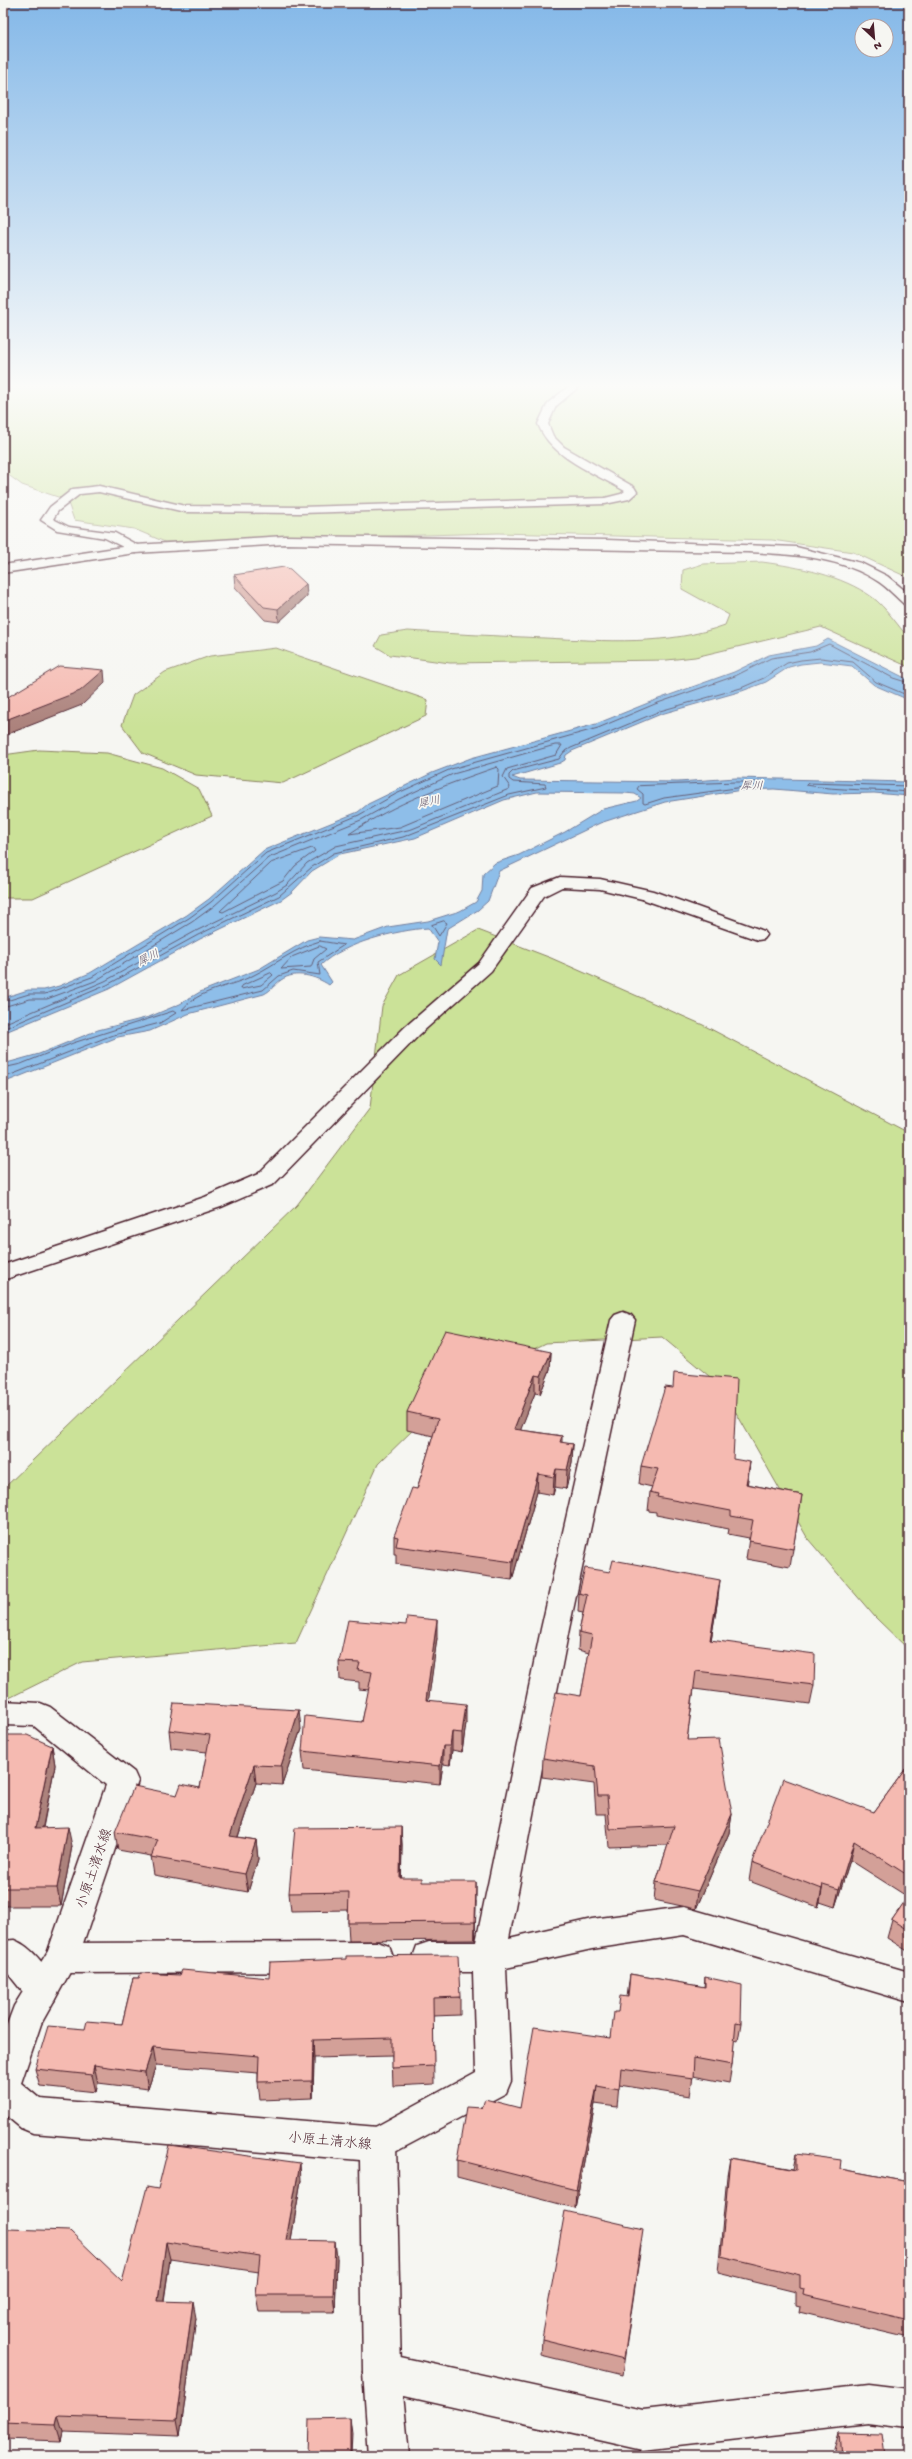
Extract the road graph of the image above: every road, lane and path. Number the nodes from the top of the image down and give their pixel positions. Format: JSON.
{"nodes":[{"id":1,"x":67,"y":499,"type":"edge"},
{"id":2,"x":141,"y":499,"type":"edge"},
{"id":3,"x":616,"y":499,"type":"edge"},
{"id":4,"x":135,"y":549,"type":"junction"},
{"id":5,"x":3,"y":569,"type":"edge"},
{"id":6,"x":909,"y":601,"type":"edge"},
{"id":7,"x":758,"y":935,"type":"dead end"},
{"id":8,"x":3,"y":1273,"type":"edge"},
{"id":9,"x":623,"y":1320,"type":"dead end"},
{"id":10,"x":3,"y":1713,"type":"edge"},
{"id":11,"x":3,"y":1956,"type":"edge"},
{"id":12,"x":489,"y":1957,"type":"junction"},
{"id":13,"x":62,"y":1958,"type":"junction"},
{"id":14,"x":909,"y":1988,"type":"edge"},
{"id":15,"x":42,"y":1990,"type":"junction"},
{"id":16,"x":3,"y":2084,"type":"edge"},
{"id":17,"x":3,"y":2090,"type":"edge"},
{"id":18,"x":378,"y":2144,"type":"junction"},
{"id":19,"x":382,"y":2372,"type":"junction"},
{"id":20,"x":909,"y":2409,"type":"edge"},
{"id":21,"x":389,"y":2456,"type":"edge"}],
"edges":[{"from":1,"to":4,"type":"street"},
{"from":2,"to":3,"type":"street"},
{"from":4,"to":5,"type":"street"},
{"from":4,"to":6,"type":"street"},
{"from":7,"to":8,"type":"street"},
{"from":9,"to":12,"type":"street"},
{"from":10,"to":13,"type":"street","name":"小原土清水線"},
{"from":11,"to":15,"type":"street"},
{"from":12,"to":13,"type":"street"},
{"from":12,"to":14,"type":"street"},
{"from":12,"to":18,"type":"street"},
{"from":13,"to":15,"type":"street","name":"小原土清水線"},
{"from":15,"to":16,"type":"street","name":"小原土清水線"},
{"from":17,"to":18,"type":"street","name":"小原土清水線"},
{"from":18,"to":19,"type":"street","name":"小原土清水線"},
{"from":19,"to":20,"type":"street"},
{"from":19,"to":21,"type":"street","name":"小原土清水線"}]}
